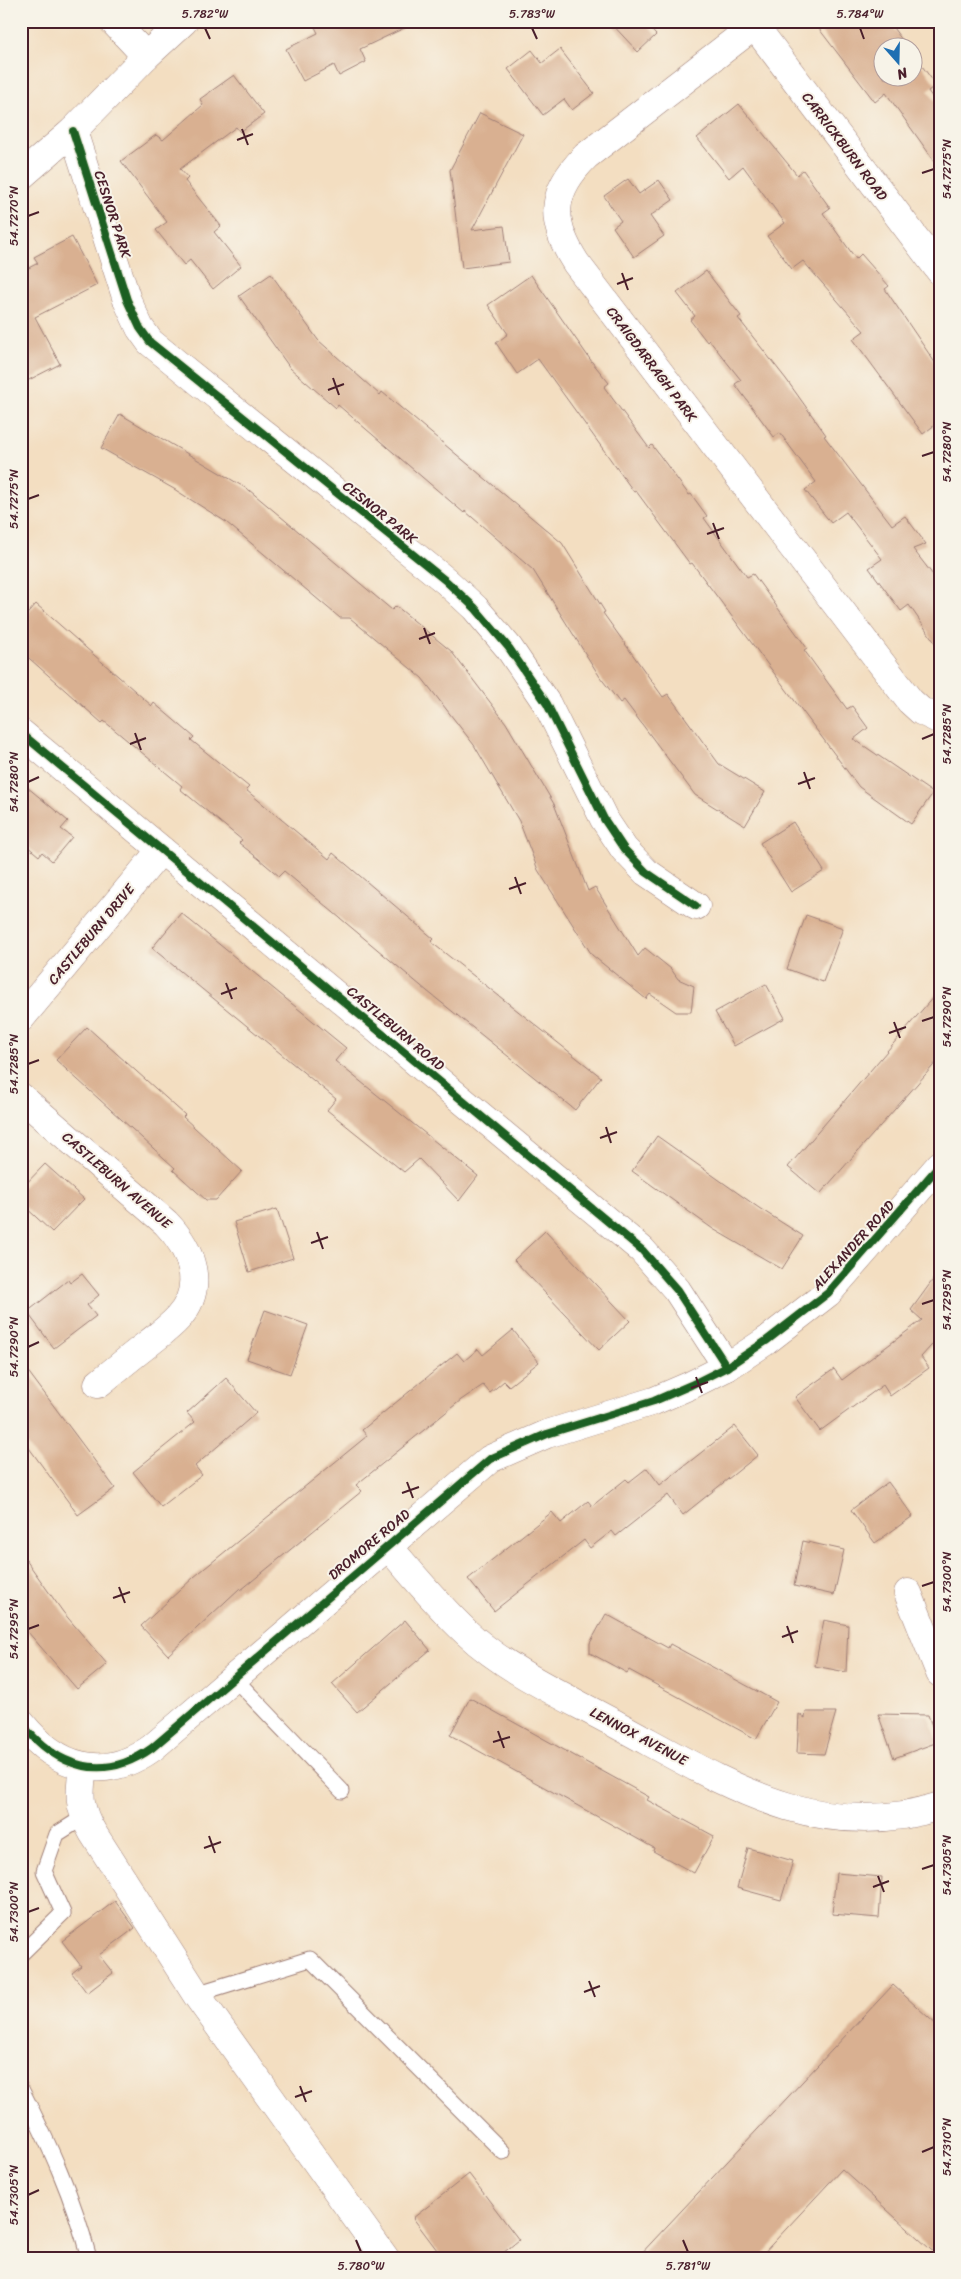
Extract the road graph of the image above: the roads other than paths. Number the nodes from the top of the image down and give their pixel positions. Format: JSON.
{"nodes":[{"id":1,"x":113,"y":21,"type":"edge"},
{"id":2,"x":184,"y":21,"type":"edge"},
{"id":3,"x":752,"y":24,"type":"edge"},
{"id":4,"x":146,"y":56,"type":"junction"},
{"id":5,"x":73,"y":131,"type":"junction"},
{"id":6,"x":21,"y":176,"type":"edge"},
{"id":7,"x":940,"y":271,"type":"edge"},
{"id":8,"x":940,"y":720,"type":"edge"},
{"id":9,"x":21,"y":733,"type":"edge"},
{"id":10,"x":161,"y":850,"type":"junction"},
{"id":11,"x":696,"y":906,"type":"dead end"},
{"id":12,"x":21,"y":1018,"type":"edge"},
{"id":13,"x":21,"y":1097,"type":"edge"},
{"id":14,"x":940,"y":1165,"type":"edge"},
{"id":15,"x":727,"y":1367,"type":"junction"},
{"id":16,"x":98,"y":1384,"type":"dead end"},
{"id":17,"x":387,"y":1545,"type":"junction"},
{"id":18,"x":908,"y":1593,"type":"dead end"},
{"id":19,"x":940,"y":1673,"type":"edge"},
{"id":20,"x":232,"y":1677,"type":"junction"},
{"id":21,"x":23,"y":1728,"type":"edge"},
{"id":22,"x":83,"y":1766,"type":"junction"},
{"id":23,"x":342,"y":1791,"type":"dead end"},
{"id":24,"x":940,"y":1806,"type":"edge"},
{"id":25,"x":84,"y":1817,"type":"junction"},
{"id":26,"x":21,"y":1954,"type":"edge"},
{"id":27,"x":196,"y":1994,"type":"junction"},
{"id":28,"x":21,"y":2089,"type":"edge"},
{"id":29,"x":503,"y":2152,"type":"dead end"},
{"id":30,"x":89,"y":2258,"type":"edge"},
{"id":31,"x":385,"y":2258,"type":"edge"}],
"edges":[{"from":1,"to":4,"type":"street"},
{"from":2,"to":4,"type":"street"},
{"from":3,"to":7,"type":"street","name":"CARRICKBURN ROAD"},
{"from":3,"to":8,"type":"street","name":"CRAIGDARRAGH PARK"},
{"from":4,"to":5,"type":"street"},
{"from":5,"to":6,"type":"street"},
{"from":5,"to":11,"type":"street","name":"CESNOR PARK"},
{"from":9,"to":10,"type":"street","name":"CASTLEBURN ROAD"},
{"from":10,"to":12,"type":"street","name":"CASTLEBURN DRIVE"},
{"from":10,"to":15,"type":"street","name":"CASTLEBURN ROAD"},
{"from":13,"to":16,"type":"street","name":"CASTLEBURN AVENUE"},
{"from":14,"to":15,"type":"street","name":"ALEXANDER ROAD"},
{"from":15,"to":17,"type":"street","name":"DROMORE ROAD"},
{"from":17,"to":20,"type":"street","name":"DROMORE ROAD"},
{"from":17,"to":24,"type":"street","name":"LENNOX AVENUE"},
{"from":18,"to":19,"type":"street"},
{"from":20,"to":22,"type":"street","name":"DROMORE ROAD"},
{"from":20,"to":23,"type":"lane"},
{"from":21,"to":22,"type":"street","name":"DROMORE ROAD"},
{"from":22,"to":25,"type":"street"},
{"from":25,"to":26,"type":"lane"},
{"from":25,"to":27,"type":"street"},
{"from":27,"to":29,"type":"lane"},
{"from":27,"to":31,"type":"street"},
{"from":28,"to":30,"type":"lane"}]}
